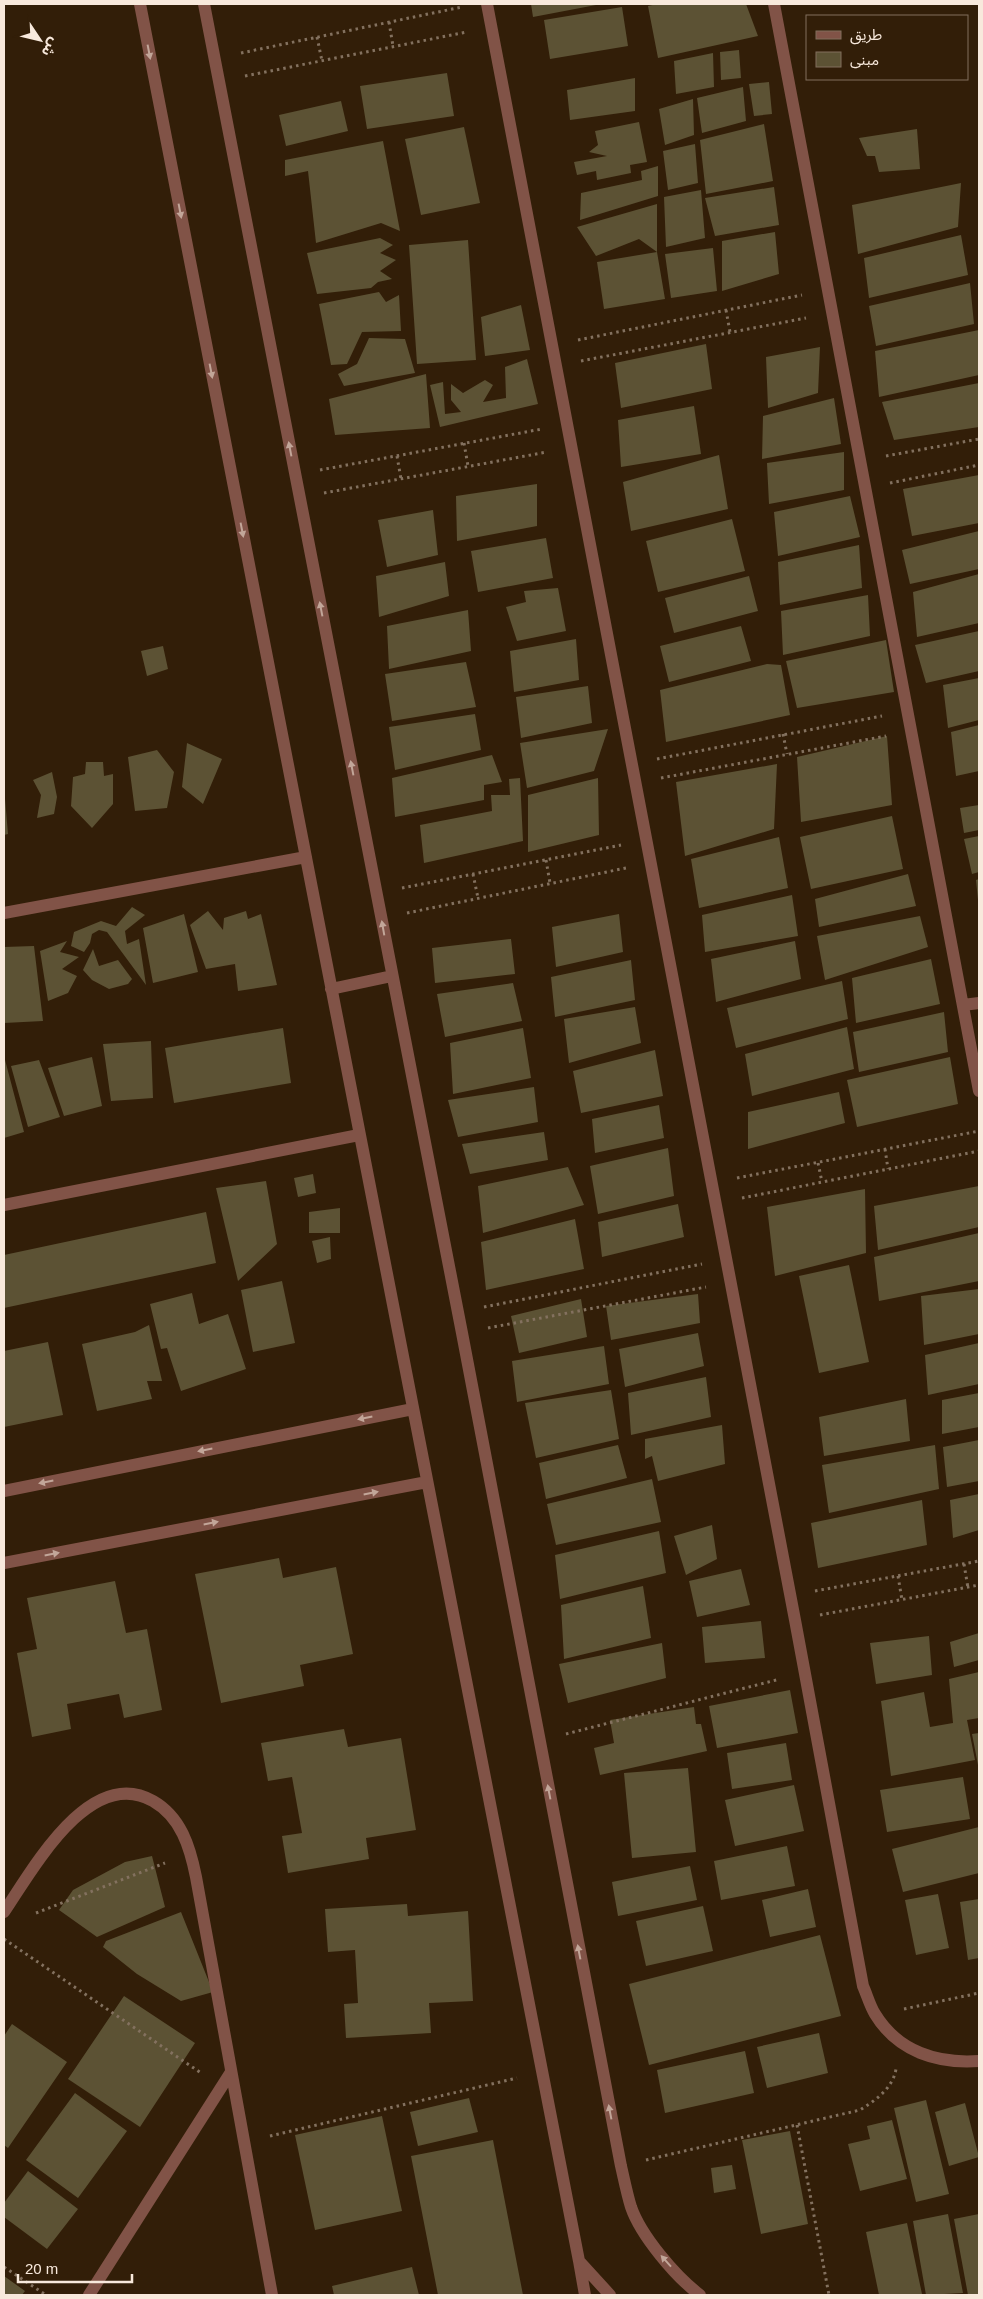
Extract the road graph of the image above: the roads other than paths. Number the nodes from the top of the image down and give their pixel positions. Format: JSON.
{"nodes":[{"id":1,"x":140,"y":4,"type":"edge"},
{"id":2,"x":204,"y":4,"type":"edge"},
{"id":3,"x":487,"y":4,"type":"edge"},
{"id":4,"x":774,"y":4,"type":"edge"},
{"id":5,"x":306,"y":857,"type":"junction"},
{"id":6,"x":4,"y":913,"type":"edge"},
{"id":7,"x":392,"y":976,"type":"junction"},
{"id":8,"x":331,"y":989,"type":"junction"},
{"id":9,"x":979,"y":1003,"type":"edge"},
{"id":10,"x":963,"y":1005,"type":"junction"},
{"id":11,"x":979,"y":1091,"type":"edge"},
{"id":12,"x":359,"y":1135,"type":"junction"},
{"id":13,"x":4,"y":1205,"type":"edge"},
{"id":14,"x":413,"y":1409,"type":"junction"},
{"id":15,"x":427,"y":1482,"type":"junction"},
{"id":16,"x":4,"y":1491,"type":"edge"},
{"id":17,"x":4,"y":1563,"type":"edge"},
{"id":18,"x":4,"y":1912,"type":"edge"},
{"id":19,"x":979,"y":2061,"type":"edge"},
{"id":20,"x":231,"y":2072,"type":"junction"},
{"id":21,"x":579,"y":2261,"type":"junction"},
{"id":22,"x":89,"y":2295,"type":"edge"},
{"id":23,"x":272,"y":2295,"type":"edge"},
{"id":24,"x":585,"y":2295,"type":"edge"},
{"id":25,"x":610,"y":2295,"type":"edge"},
{"id":26,"x":700,"y":2295,"type":"edge"}],
"edges":[{"from":1,"to":5,"type":"street","one_way":true},
{"from":7,"to":2,"type":"street","one_way":true},
{"from":3,"to":19,"type":"street"},
{"from":4,"to":10,"type":"street"},
{"from":5,"to":6,"type":"street"},
{"from":5,"to":8,"type":"street"},
{"from":7,"to":8,"type":"street"},
{"from":26,"to":7,"type":"street","one_way":true},
{"from":8,"to":12,"type":"street"},
{"from":9,"to":10,"type":"street"},
{"from":10,"to":11,"type":"street"},
{"from":12,"to":13,"type":"street"},
{"from":12,"to":14,"type":"street"},
{"from":14,"to":15,"type":"street"},
{"from":14,"to":16,"type":"street","one_way":true},
{"from":17,"to":15,"type":"street","one_way":true},
{"from":15,"to":21,"type":"street"},
{"from":18,"to":20,"type":"street"},
{"from":20,"to":22,"type":"street"},
{"from":20,"to":23,"type":"street"},
{"from":21,"to":24,"type":"street"},
{"from":21,"to":25,"type":"street"}]}
